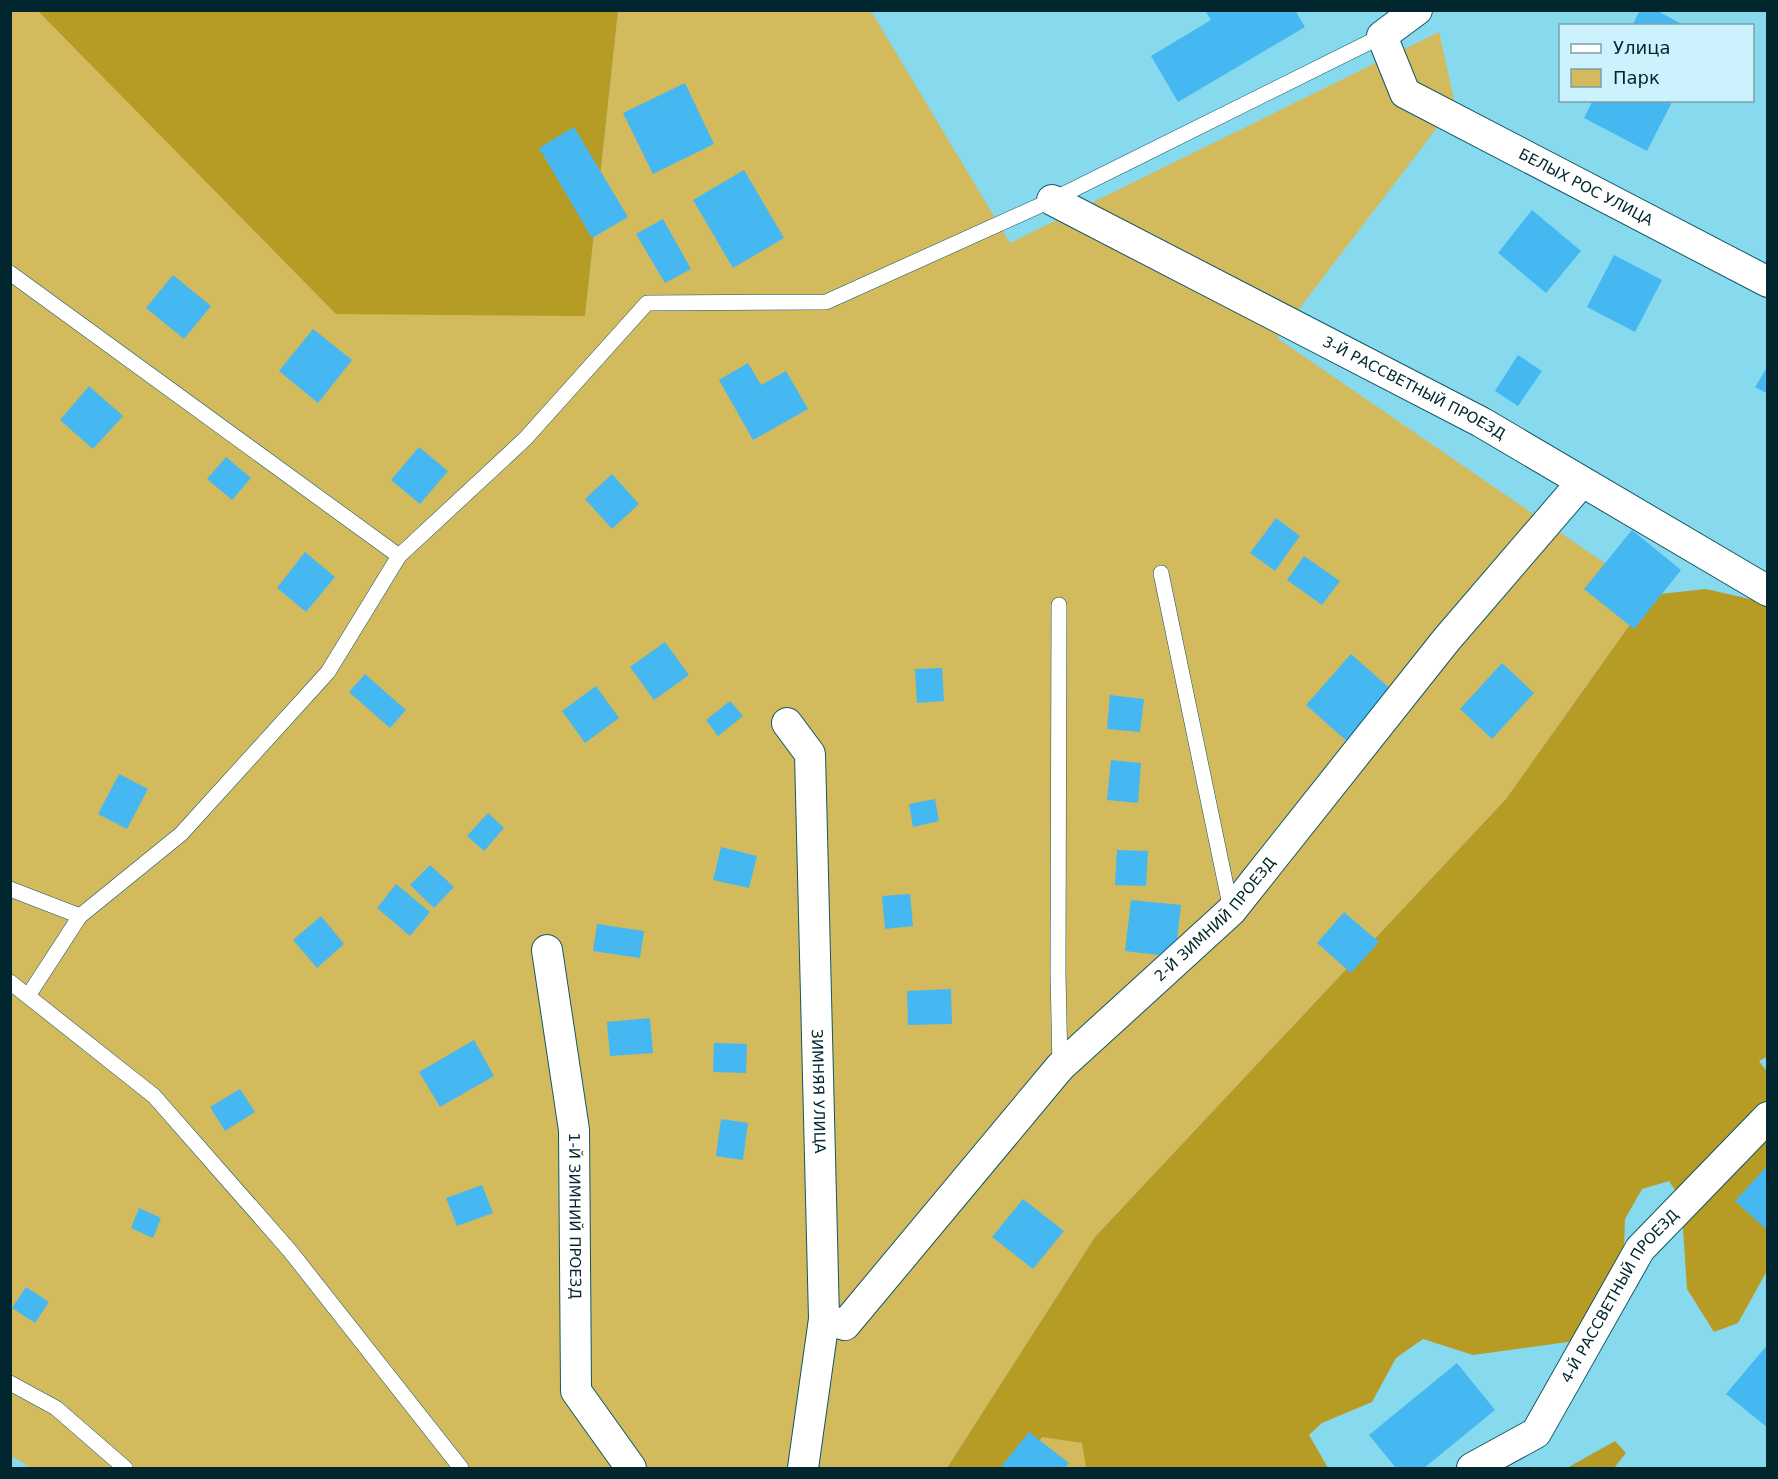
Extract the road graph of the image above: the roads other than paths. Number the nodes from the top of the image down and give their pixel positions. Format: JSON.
{"nodes":[{"id":1,"x":1417,"y":10,"type":"edge"},
{"id":2,"x":1382,"y":36,"type":"junction"},
{"id":3,"x":1052,"y":200,"type":"junction"},
{"id":4,"x":10,"y":273,"type":"edge"},
{"id":5,"x":1767,"y":282,"type":"edge"},
{"id":6,"x":1582,"y":482,"type":"junction"},
{"id":7,"x":399,"y":556,"type":"junction"},
{"id":8,"x":1161,"y":573,"type":"dead end"},
{"id":9,"x":1767,"y":591,"type":"edge"},
{"id":10,"x":1059,"y":605,"type":"dead end"},
{"id":11,"x":787,"y":723,"type":"dead end"},
{"id":12,"x":10,"y":889,"type":"edge"},
{"id":13,"x":1232,"y":911,"type":"junction"},
{"id":14,"x":80,"y":915,"type":"junction"},
{"id":15,"x":547,"y":950,"type":"dead end"},
{"id":16,"x":10,"y":982,"type":"edge"},
{"id":17,"x":28,"y":996,"type":"junction"},
{"id":18,"x":10,"y":1000,"type":"edge"},
{"id":19,"x":1060,"y":1067,"type":"junction"},
{"id":20,"x":1767,"y":1118,"type":"edge"},
{"id":21,"x":824,"y":1319,"type":"junction"},
{"id":22,"x":10,"y":1383,"type":"edge"},
{"id":23,"x":125,"y":1468,"type":"edge"},
{"id":24,"x":461,"y":1468,"type":"edge"},
{"id":25,"x":631,"y":1468,"type":"edge"},
{"id":26,"x":803,"y":1468,"type":"edge"},
{"id":27,"x":1472,"y":1468,"type":"edge"}],
"edges":[{"from":1,"to":2,"type":"street"},
{"from":2,"to":3,"type":"lane"},
{"from":2,"to":5,"type":"street","name":"БЕЛЫХ РОС УЛИЦА"},
{"from":3,"to":6,"type":"street","name":"3-Й РАССВЕТНЫЙ ПРОЕЗД"},
{"from":3,"to":7,"type":"lane"},
{"from":4,"to":7,"type":"lane"},
{"from":6,"to":9,"type":"street","name":"3-Й РАССВЕТНЫЙ ПРОЕЗД"},
{"from":6,"to":13,"type":"street","name":"2-Й ЗИМНИЙ ПРОЕЗД"},
{"from":7,"to":14,"type":"lane"},
{"from":8,"to":13,"type":"lane"},
{"from":10,"to":19,"type":"lane"},
{"from":11,"to":21,"type":"street","name":"ЗИМНЯЯ УЛИЦА"},
{"from":12,"to":14,"type":"lane"},
{"from":13,"to":19,"type":"street","name":"2-Й ЗИМНИЙ ПРОЕЗД"},
{"from":14,"to":17,"type":"lane"},
{"from":15,"to":25,"type":"street","name":"1-Й ЗИМНИЙ ПРОЕЗД"},
{"from":16,"to":17,"type":"lane"},
{"from":17,"to":18,"type":"lane"},
{"from":17,"to":24,"type":"lane"},
{"from":19,"to":21,"type":"street","name":"2-Й ЗИМНИЙ ПРОЕЗД"},
{"from":20,"to":27,"type":"street","name":"4-Й РАССВЕТНЫЙ ПРОЕЗД"},
{"from":21,"to":26,"type":"street","name":"ЗИМНЯЯ УЛИЦА"},
{"from":22,"to":23,"type":"lane"}]}
